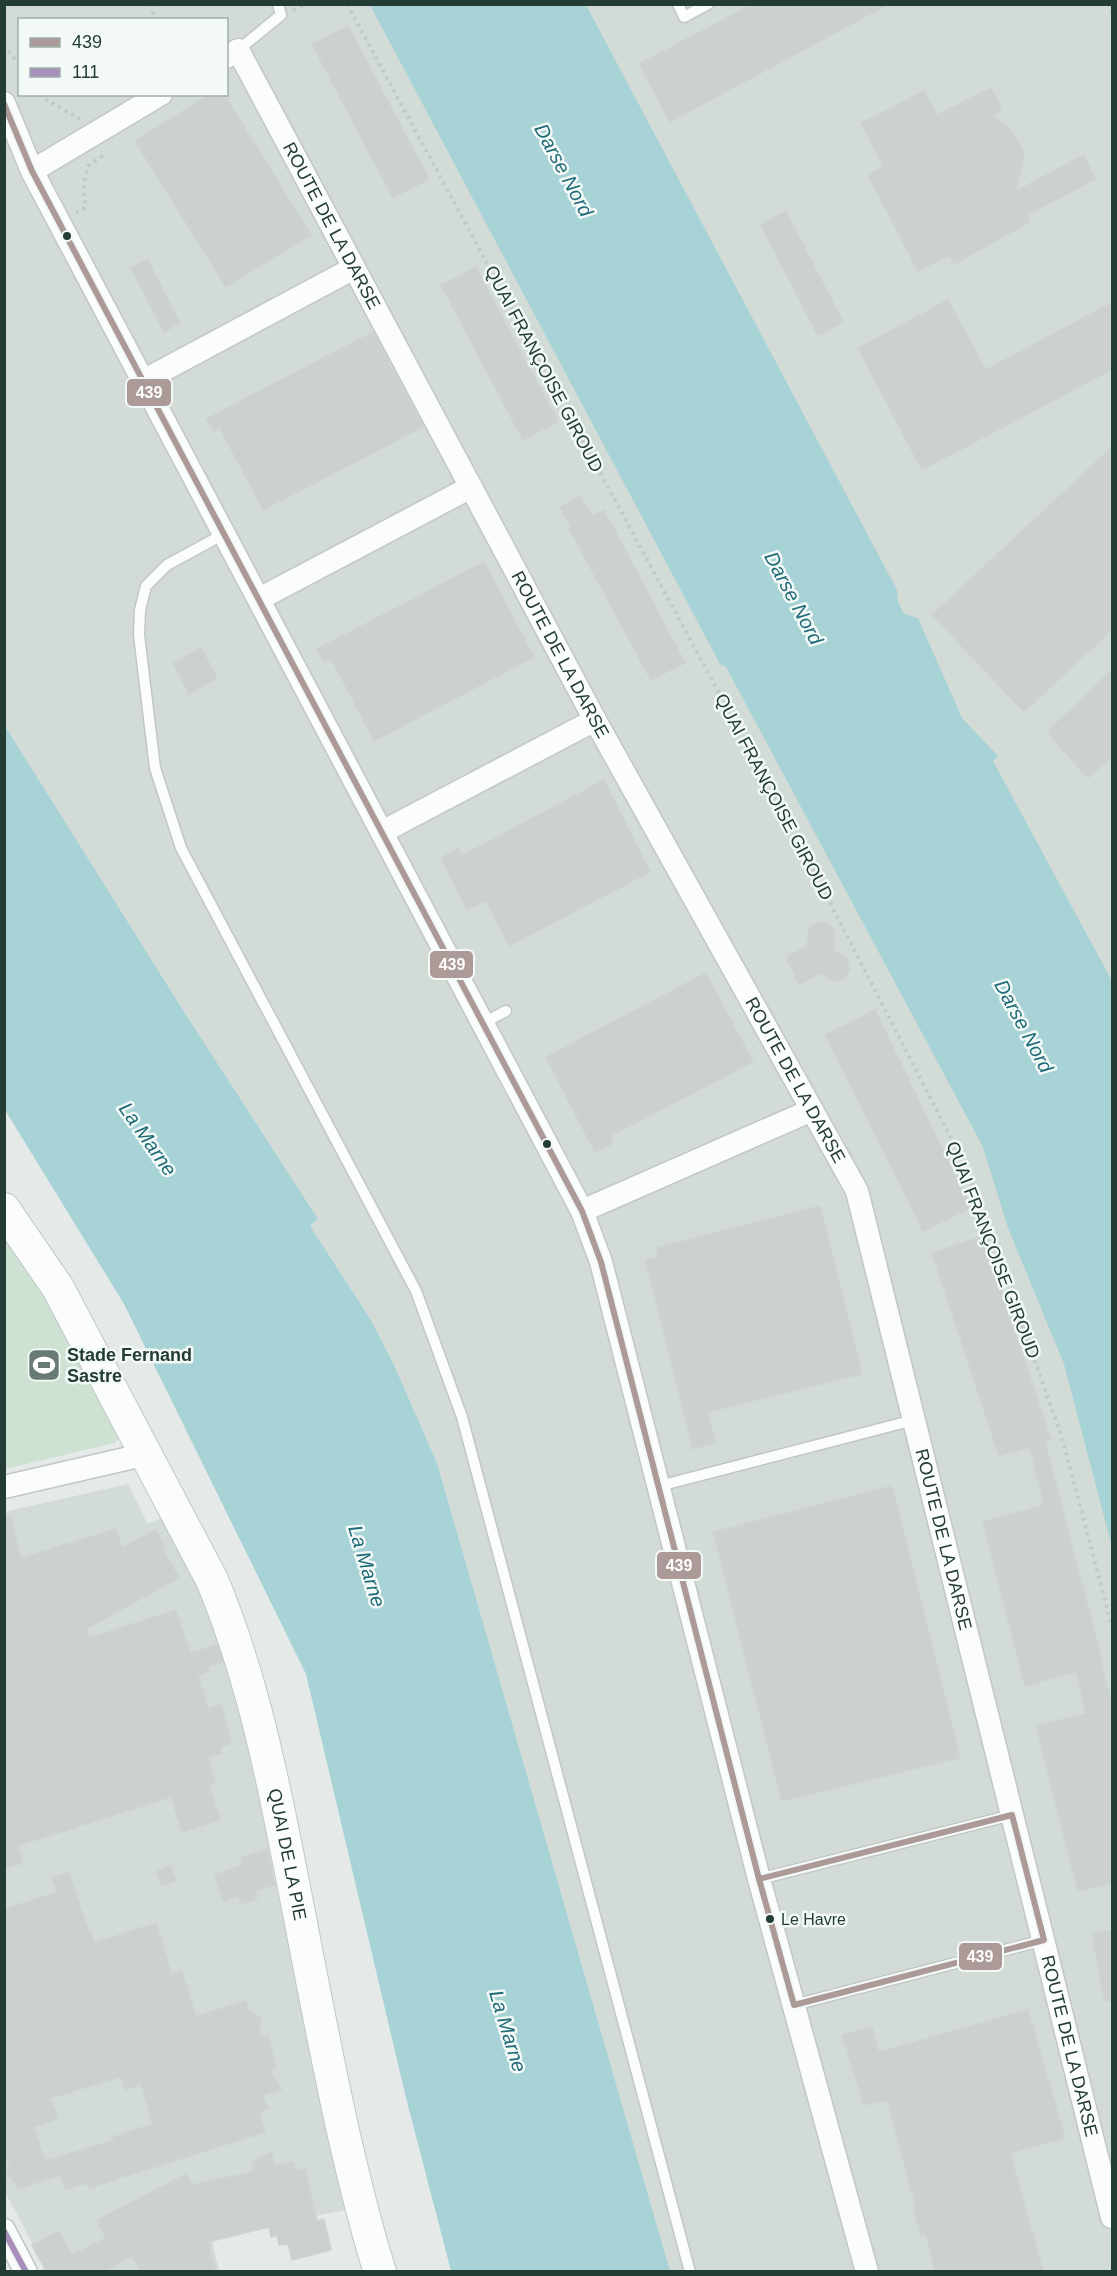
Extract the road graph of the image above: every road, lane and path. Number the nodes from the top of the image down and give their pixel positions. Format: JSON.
{"nodes":[{"id":1,"x":278,"y":4,"type":"edge"},
{"id":2,"x":347,"y":4,"type":"edge"},
{"id":3,"x":678,"y":4,"type":"edge"},
{"id":4,"x":708,"y":4,"type":"edge"},
{"id":5,"x":1109,"y":4,"type":"edge"},
{"id":6,"x":1113,"y":14,"type":"edge"},
{"id":7,"x":4,"y":45,"type":"edge"},
{"id":8,"x":232,"y":54,"type":"edge"},
{"id":9,"x":18,"y":63,"type":"edge"},
{"id":10,"x":158,"y":96,"type":"edge"},
{"id":11,"x":4,"y":103,"type":"edge"},
{"id":12,"x":4,"y":138,"type":"edge"},
{"id":13,"x":32,"y":171,"type":"junction"},
{"id":14,"x":354,"y":268,"type":"junction"},
{"id":15,"x":143,"y":381,"type":"junction"},
{"id":16,"x":471,"y":487,"type":"junction"},
{"id":17,"x":224,"y":534,"type":"junction"},
{"id":18,"x":259,"y":599,"type":"junction"},
{"id":19,"x":595,"y":720,"type":"junction"},
{"id":20,"x":382,"y":832,"type":"junction"},
{"id":21,"x":506,"y":1011,"type":"dead end"},
{"id":22,"x":483,"y":1023,"type":"junction"},
{"id":23,"x":812,"y":1110,"type":"junction"},
{"id":24,"x":4,"y":1209,"type":"edge"},
{"id":25,"x":582,"y":1211,"type":"junction"},
{"id":26,"x":914,"y":1420,"type":"junction"},
{"id":27,"x":147,"y":1454,"type":"junction"},
{"id":28,"x":4,"y":1486,"type":"edge"},
{"id":29,"x":659,"y":1486,"type":"junction"},
{"id":30,"x":1113,"y":1627,"type":"edge"},
{"id":31,"x":1012,"y":1815,"type":"junction"},
{"id":32,"x":759,"y":1880,"type":"junction"},
{"id":33,"x":1044,"y":1940,"type":"junction"},
{"id":34,"x":794,"y":2005,"type":"junction"},
{"id":35,"x":1113,"y":2217,"type":"edge"},
{"id":36,"x":4,"y":2230,"type":"edge"},
{"id":37,"x":26,"y":2271,"type":"edge"},
{"id":38,"x":380,"y":2271,"type":"edge"},
{"id":39,"x":690,"y":2271,"type":"edge"},
{"id":40,"x":867,"y":2271,"type":"edge"}],
"edges":[{"from":1,"to":8,"type":"lane"},
{"from":2,"to":30,"type":"path","name":"QUAI FRANÇOISE GIROUD"},
{"from":3,"to":4,"type":"lane"},
{"from":5,"to":6,"type":"path"},
{"from":7,"to":9,"type":"path"},
{"from":8,"to":14,"type":"street","name":"ROUTE DE LA DARSE"},
{"from":10,"to":13,"type":"street"},
{"from":11,"to":13,"type":"street"},
{"from":12,"to":13,"type":"street"},
{"from":13,"to":15,"type":"street"},
{"from":14,"to":15,"type":"street"},
{"from":14,"to":16,"type":"street","name":"ROUTE DE LA DARSE"},
{"from":15,"to":17,"type":"street"},
{"from":16,"to":18,"type":"street"},
{"from":16,"to":19,"type":"street","name":"ROUTE DE LA DARSE"},
{"from":17,"to":18,"type":"street"},
{"from":17,"to":39,"type":"lane"},
{"from":18,"to":20,"type":"street"},
{"from":19,"to":20,"type":"street"},
{"from":19,"to":23,"type":"street","name":"ROUTE DE LA DARSE"},
{"from":20,"to":22,"type":"street"},
{"from":21,"to":22,"type":"lane"},
{"from":22,"to":25,"type":"street"},
{"from":23,"to":25,"type":"street"},
{"from":23,"to":26,"type":"street","name":"ROUTE DE LA DARSE"},
{"from":24,"to":27,"type":"street","name":"QUAI DE LA PIE"},
{"from":25,"to":29,"type":"street"},
{"from":26,"to":29,"type":"lane"},
{"from":26,"to":31,"type":"street","name":"ROUTE DE LA DARSE"},
{"from":27,"to":28,"type":"street"},
{"from":27,"to":38,"type":"street","name":"QUAI DE LA PIE"},
{"from":29,"to":32,"type":"street"},
{"from":31,"to":32,"type":"lane"},
{"from":31,"to":33,"type":"street","name":"ROUTE DE LA DARSE"},
{"from":32,"to":34,"type":"street"},
{"from":33,"to":34,"type":"lane"},
{"from":33,"to":35,"type":"street","name":"ROUTE DE LA DARSE"},
{"from":34,"to":40,"type":"street"},
{"from":36,"to":37,"type":"street"}]}
